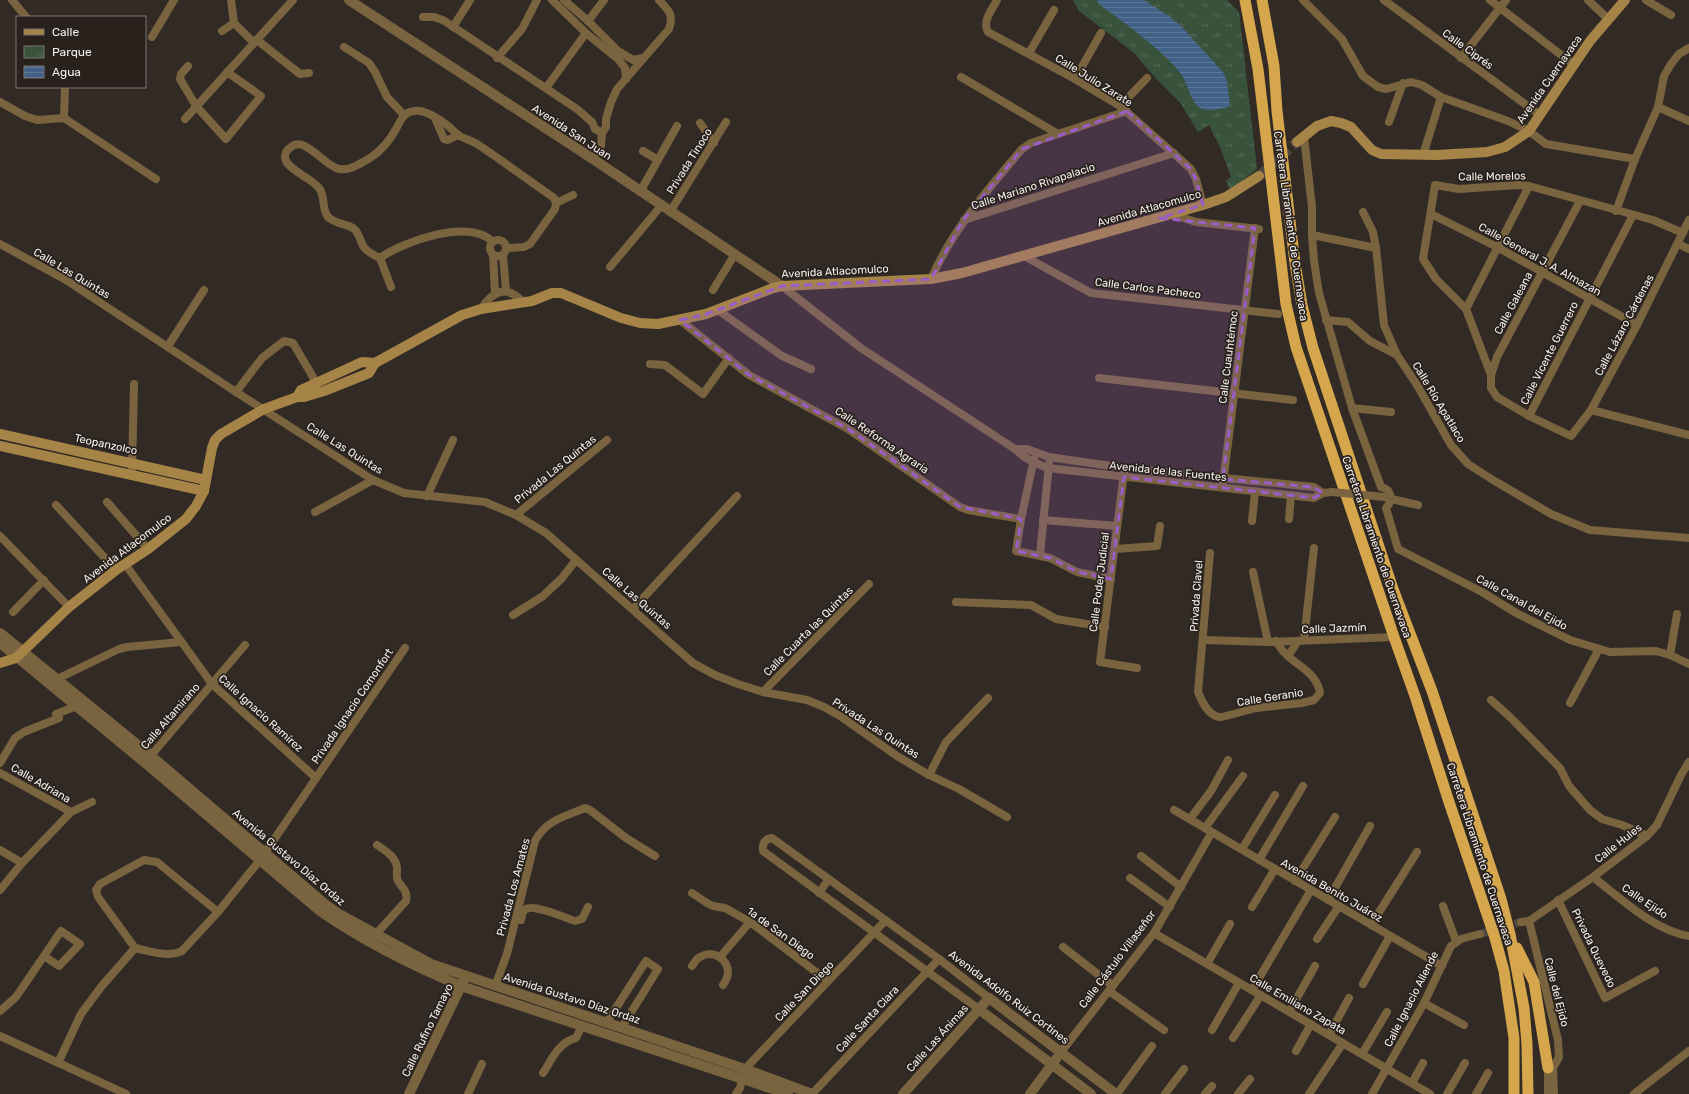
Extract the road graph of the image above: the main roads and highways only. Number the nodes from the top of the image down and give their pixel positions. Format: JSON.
{"nodes":[{"id":1,"x":1245,"y":0,"type":"edge"},
{"id":2,"x":1262,"y":0,"type":"edge"},
{"id":3,"x":1625,"y":0,"type":"edge"},
{"id":4,"x":1300,"y":139,"type":"tunnel mouth"},
{"id":5,"x":1258,"y":176,"type":"tunnel mouth"},
{"id":6,"x":0,"y":434,"type":"edge"},
{"id":7,"x":0,"y":446,"type":"edge"},
{"id":8,"x":206,"y":480,"type":"junction"},
{"id":9,"x":204,"y":491,"type":"junction"},
{"id":10,"x":0,"y":662,"type":"edge"},
{"id":11,"x":1510,"y":934,"type":"junction"},
{"id":12,"x":1551,"y":1068,"type":"road end"},
{"id":13,"x":1514,"y":1094,"type":"edge"},
{"id":14,"x":1528,"y":1094,"type":"edge"}],
"edges":[{"from":1,"to":13,"type":"highway","name":"Carretera Libramiento de Cuernavaca"},
{"from":2,"to":11,"type":"highway","name":"Carretera Libramiento de Cuernavaca"},
{"from":3,"to":4,"type":"main road","name":"Avenida Cuernavaca"},
{"from":5,"to":8,"type":"main road","name":"Avenida Atlacomulco"},
{"from":6,"to":8,"type":"main road","name":"Teopanzolco"},
{"from":7,"to":9,"type":"main road"},
{"from":8,"to":9,"type":"main road","name":"Avenida Atlacomulco"},
{"from":9,"to":10,"type":"main road","name":"Avenida Atlacomulco"},
{"from":11,"to":12,"type":"highway"},
{"from":11,"to":14,"type":"highway","name":"Carretera Libramiento de Cuernavaca"}]}
